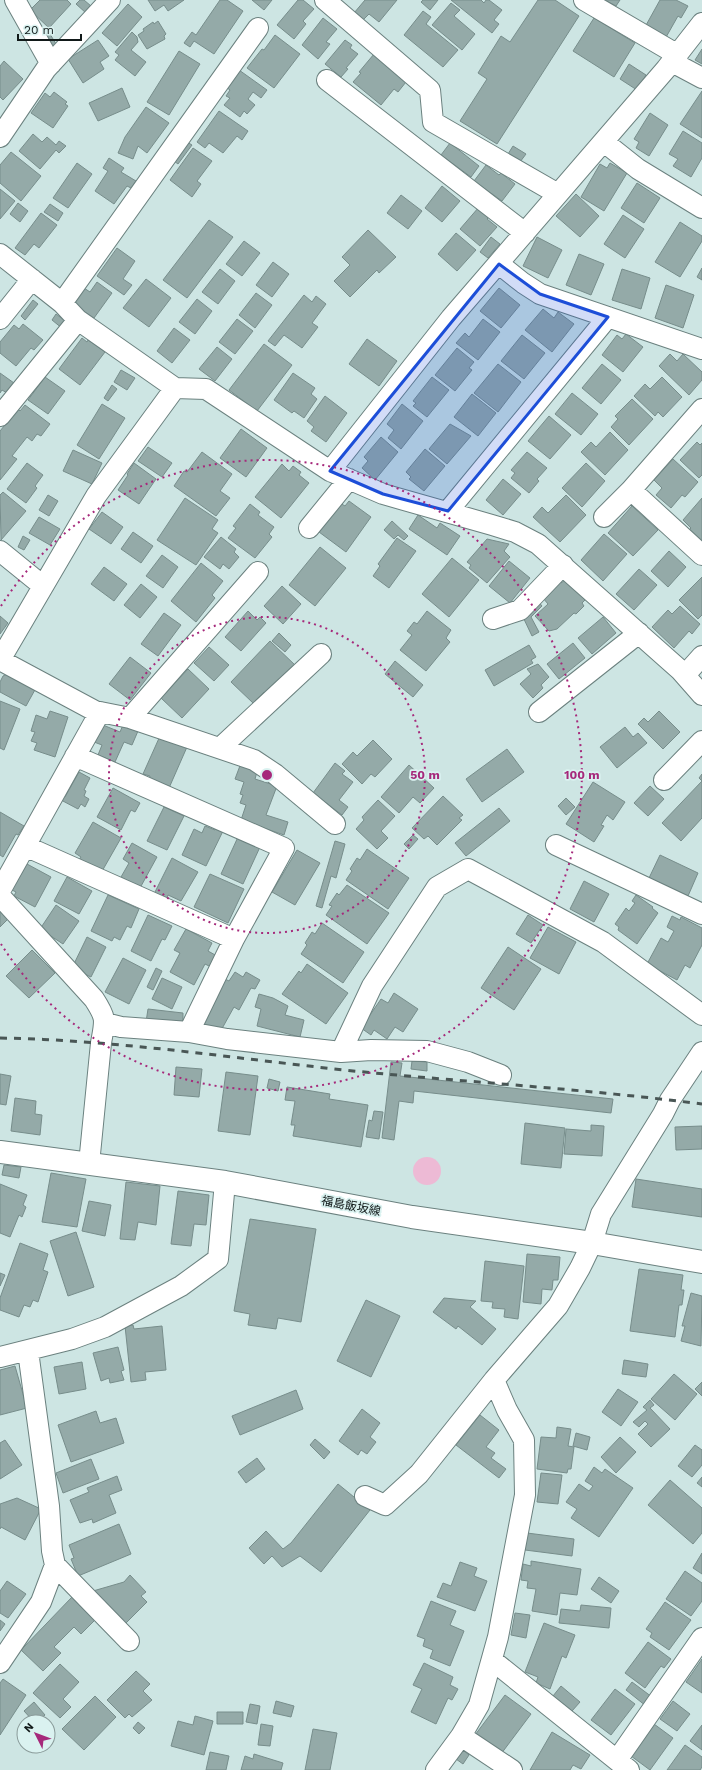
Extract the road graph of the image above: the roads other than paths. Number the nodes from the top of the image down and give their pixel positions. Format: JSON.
{"nodes":[{"id":1,"x":15,"y":0,"type":"edge"},
{"id":2,"x":110,"y":0,"type":"edge"},
{"id":3,"x":325,"y":0,"type":"edge"},
{"id":4,"x":584,"y":0,"type":"edge"},
{"id":5,"x":702,"y":23,"type":"edge"},
{"id":6,"x":258,"y":28,"type":"dead end"},
{"id":7,"x":675,"y":59,"type":"junction"},
{"id":8,"x":51,"y":64,"type":"junction"},
{"id":9,"x":702,"y":78,"type":"edge"},
{"id":10,"x":327,"y":80,"type":"dead end"},
{"id":11,"x":6,"y":115,"type":"edge"},
{"id":12,"x":0,"y":137,"type":"edge"},
{"id":13,"x":604,"y":142,"type":"junction"},
{"id":14,"x":558,"y":194,"type":"junction"},
{"id":15,"x":702,"y":208,"type":"edge"},
{"id":16,"x":525,"y":233,"type":"junction"},
{"id":17,"x":0,"y":254,"type":"edge"},
{"id":18,"x":499,"y":264,"type":"junction"},
{"id":19,"x":32,"y":280,"type":"junction"},
{"id":20,"x":62,"y":303,"type":"junction"},
{"id":21,"x":608,"y":317,"type":"junction"},
{"id":22,"x":0,"y":319,"type":"edge"},
{"id":23,"x":78,"y":320,"type":"junction"},
{"id":24,"x":702,"y":350,"type":"edge"},
{"id":25,"x":175,"y":388,"type":"junction"},
{"id":26,"x":702,"y":409,"type":"edge"},
{"id":27,"x":0,"y":416,"type":"edge"},
{"id":28,"x":330,"y":471,"type":"junction"},
{"id":29,"x":349,"y":479,"type":"junction"},
{"id":30,"x":631,"y":490,"type":"junction"},
{"id":31,"x":448,"y":511,"type":"junction"},
{"id":32,"x":604,"y":517,"type":"dead end"},
{"id":33,"x":310,"y":528,"type":"dead end"},
{"id":34,"x":0,"y":551,"type":"edge"},
{"id":35,"x":702,"y":555,"type":"edge"},
{"id":36,"x":562,"y":565,"type":"junction"},
{"id":37,"x":258,"y":572,"type":"dead end"},
{"id":38,"x":43,"y":586,"type":"junction"},
{"id":39,"x":493,"y":619,"type":"dead end"},
{"id":40,"x":639,"y":633,"type":"junction"},
{"id":41,"x":321,"y":654,"type":"dead end"},
{"id":42,"x":702,"y":656,"type":"edge"},
{"id":43,"x":0,"y":660,"type":"edge"},
{"id":44,"x":685,"y":675,"type":"junction"},
{"id":45,"x":702,"y":695,"type":"edge"},
{"id":46,"x":100,"y":712,"type":"junction"},
{"id":47,"x":538,"y":712,"type":"dead end"},
{"id":48,"x":130,"y":718,"type":"junction"},
{"id":49,"x":702,"y":741,"type":"edge"},
{"id":50,"x":220,"y":748,"type":"junction"},
{"id":51,"x":75,"y":756,"type":"junction"},
{"id":52,"x":664,"y":780,"type":"dead end"},
{"id":53,"x":335,"y":824,"type":"dead end"},
{"id":54,"x":556,"y":844,"type":"dead end"},
{"id":55,"x":25,"y":846,"type":"junction"},
{"id":56,"x":0,"y":891,"type":"edge"},
{"id":57,"x":0,"y":896,"type":"edge"},
{"id":58,"x":702,"y":914,"type":"edge"},
{"id":59,"x":234,"y":939,"type":"junction"},
{"id":60,"x":702,"y":1015,"type":"edge"},
{"id":61,"x":105,"y":1023,"type":"junction"},
{"id":62,"x":189,"y":1032,"type":"junction"},
{"id":63,"x":341,"y":1052,"type":"junction"},
{"id":64,"x":702,"y":1052,"type":"edge"},
{"id":65,"x":501,"y":1075,"type":"dead end"},
{"id":66,"x":0,"y":1152,"type":"edge"},
{"id":67,"x":89,"y":1164,"type":"junction"},
{"id":68,"x":225,"y":1182,"type":"junction"},
{"id":69,"x":592,"y":1243,"type":"junction"},
{"id":70,"x":702,"y":1262,"type":"edge"},
{"id":71,"x":28,"y":1351,"type":"junction"},
{"id":72,"x":0,"y":1357,"type":"edge"},
{"id":73,"x":494,"y":1380,"type":"junction"},
{"id":74,"x":365,"y":1496,"type":"dead end"},
{"id":75,"x":55,"y":1564,"type":"junction"},
{"id":76,"x":702,"y":1638,"type":"edge"},
{"id":77,"x":129,"y":1641,"type":"dead end"},
{"id":78,"x":492,"y":1660,"type":"junction"},
{"id":79,"x":0,"y":1663,"type":"edge"},
{"id":80,"x":461,"y":1736,"type":"junction"},
{"id":81,"x":623,"y":1765,"type":"edge"},
{"id":82,"x":436,"y":1770,"type":"edge"},
{"id":83,"x":512,"y":1770,"type":"edge"}],
"edges":[{"from":1,"to":8,"type":"street"},
{"from":2,"to":8,"type":"street"},
{"from":3,"to":14,"type":"street"},
{"from":4,"to":7,"type":"street"},
{"from":5,"to":7,"type":"street"},
{"from":6,"to":20,"type":"street"},
{"from":7,"to":9,"type":"street"},
{"from":7,"to":13,"type":"street"},
{"from":8,"to":11,"type":"street"},
{"from":10,"to":16,"type":"street"},
{"from":11,"to":12,"type":"street"},
{"from":13,"to":14,"type":"street"},
{"from":13,"to":15,"type":"street"},
{"from":14,"to":16,"type":"street"},
{"from":16,"to":18,"type":"street"},
{"from":17,"to":19,"type":"street"},
{"from":18,"to":21,"type":"street"},
{"from":18,"to":28,"type":"street"},
{"from":19,"to":20,"type":"street"},
{"from":19,"to":22,"type":"street"},
{"from":20,"to":23,"type":"street"},
{"from":21,"to":24,"type":"street"},
{"from":21,"to":31,"type":"street"},
{"from":23,"to":25,"type":"street"},
{"from":23,"to":27,"type":"street"},
{"from":25,"to":28,"type":"street"},
{"from":25,"to":38,"type":"street"},
{"from":26,"to":30,"type":"street"},
{"from":28,"to":29,"type":"street"},
{"from":29,"to":31,"type":"street"},
{"from":29,"to":33,"type":"street"},
{"from":30,"to":32,"type":"street"},
{"from":30,"to":35,"type":"street"},
{"from":31,"to":36,"type":"street"},
{"from":34,"to":38,"type":"street"},
{"from":36,"to":39,"type":"street"},
{"from":36,"to":40,"type":"street"},
{"from":37,"to":48,"type":"street"},
{"from":38,"to":43,"type":"street"},
{"from":40,"to":44,"type":"street"},
{"from":40,"to":47,"type":"street"},
{"from":41,"to":50,"type":"street"},
{"from":42,"to":44,"type":"street"},
{"from":43,"to":46,"type":"street"},
{"from":44,"to":45,"type":"street"},
{"from":46,"to":48,"type":"street"},
{"from":46,"to":51,"type":"street"},
{"from":48,"to":50,"type":"street"},
{"from":49,"to":52,"type":"street"},
{"from":50,"to":53,"type":"street"},
{"from":51,"to":55,"type":"street"},
{"from":51,"to":59,"type":"street"},
{"from":54,"to":58,"type":"street"},
{"from":55,"to":56,"type":"street"},
{"from":55,"to":59,"type":"street"},
{"from":57,"to":61,"type":"street"},
{"from":59,"to":62,"type":"street"},
{"from":60,"to":63,"type":"street"},
{"from":61,"to":62,"type":"street"},
{"from":61,"to":67,"type":"street"},
{"from":62,"to":63,"type":"street"},
{"from":63,"to":65,"type":"street"},
{"from":64,"to":69,"type":"street"},
{"from":66,"to":67,"type":"main road","name":"福島飯坂線"},
{"from":67,"to":68,"type":"main road","name":"福島飯坂線"},
{"from":68,"to":69,"type":"main road","name":"福島飯坂線"},
{"from":68,"to":71,"type":"street"},
{"from":69,"to":70,"type":"main road","name":"福島飯坂線"},
{"from":69,"to":73,"type":"street"},
{"from":71,"to":72,"type":"street"},
{"from":71,"to":75,"type":"street"},
{"from":73,"to":74,"type":"street"},
{"from":73,"to":78,"type":"street"},
{"from":75,"to":77,"type":"street"},
{"from":75,"to":79,"type":"street"},
{"from":76,"to":81,"type":"street"},
{"from":78,"to":80,"type":"street"},
{"from":78,"to":81,"type":"street"},
{"from":80,"to":82,"type":"street"},
{"from":80,"to":83,"type":"street"}]}
